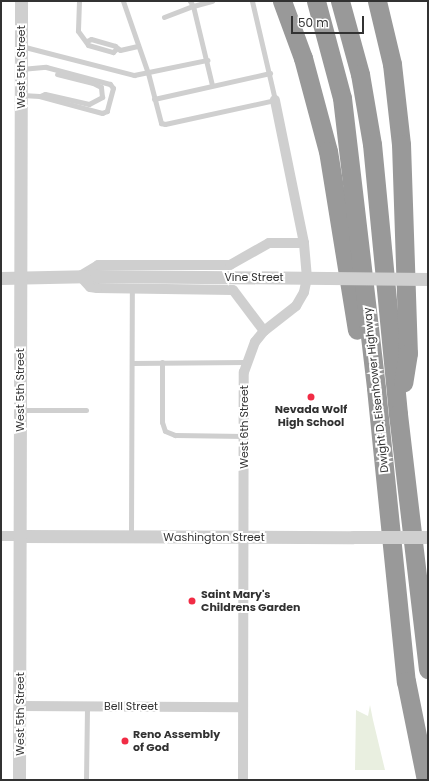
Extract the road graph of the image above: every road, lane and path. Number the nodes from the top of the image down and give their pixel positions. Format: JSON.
{"nodes":[{"id":1,"x":21,"y":1,"type":"edge"},
{"id":2,"x":79,"y":1,"type":"edge"},
{"id":3,"x":123,"y":1,"type":"edge"},
{"id":4,"x":212,"y":1,"type":"edge"},
{"id":5,"x":252,"y":1,"type":"edge"},
{"id":6,"x":282,"y":1,"type":"edge"},
{"id":7,"x":316,"y":1,"type":"edge"},
{"id":8,"x":340,"y":1,"type":"edge"},
{"id":9,"x":377,"y":1,"type":"edge"},
{"id":10,"x":191,"y":4,"type":"edge"},
{"id":11,"x":164,"y":17,"type":"dead end"},
{"id":12,"x":21,"y":46,"type":"junction"},
{"id":13,"x":138,"y":46,"type":"junction"},
{"id":14,"x":207,"y":60,"type":"junction"},
{"id":15,"x":38,"y":68,"type":"junction"},
{"id":16,"x":21,"y":69,"type":"junction"},
{"id":17,"x":270,"y":72,"type":"junction"},
{"id":18,"x":148,"y":73,"type":"junction"},
{"id":19,"x":212,"y":85,"type":"junction"},
{"id":20,"x":21,"y":95,"type":"junction"},
{"id":21,"x":39,"y":96,"type":"junction"},
{"id":22,"x":154,"y":99,"type":"junction"},
{"id":23,"x":275,"y":100,"type":"junction"},
{"id":24,"x":304,"y":243,"type":"junction"},
{"id":25,"x":20,"y":276,"type":"junction"},
{"id":26,"x":80,"y":276,"type":"junction"},
{"id":27,"x":1,"y":278,"type":"edge"},
{"id":28,"x":428,"y":279,"type":"edge"},
{"id":29,"x":132,"y":288,"type":"junction"},
{"id":30,"x":264,"y":330,"type":"junction"},
{"id":31,"x":162,"y":362,"type":"junction"},
{"id":32,"x":246,"y":362,"type":"junction"},
{"id":33,"x":132,"y":363,"type":"junction"},
{"id":34,"x":376,"y":388,"type":"junction"},
{"id":35,"x":20,"y":410,"type":"junction"},
{"id":36,"x":86,"y":410,"type":"dead end"},
{"id":37,"x":398,"y":414,"type":"junction"},
{"id":38,"x":244,"y":436,"type":"junction"},
{"id":39,"x":1,"y":536,"type":"edge"},
{"id":40,"x":20,"y":536,"type":"junction"},
{"id":41,"x":131,"y":536,"type":"junction"},
{"id":42,"x":244,"y":537,"type":"junction"},
{"id":43,"x":428,"y":537,"type":"edge"},
{"id":44,"x":428,"y":669,"type":"edge"},
{"id":45,"x":20,"y":706,"type":"junction"},
{"id":46,"x":87,"y":706,"type":"junction"},
{"id":47,"x":243,"y":707,"type":"junction"},
{"id":48,"x":19,"y":780,"type":"edge"},
{"id":49,"x":86,"y":780,"type":"edge"},
{"id":50,"x":243,"y":780,"type":"edge"},
{"id":51,"x":426,"y":780,"type":"edge"}],
"edges":[{"from":1,"to":12,"type":"street","name":"West 5th Street"},
{"from":2,"to":13,"type":"lane"},
{"from":3,"to":13,"type":"lane"},
{"from":4,"to":10,"type":"lane"},
{"from":5,"to":17,"type":"lane"},
{"from":6,"to":34,"type":"highway"},
{"from":7,"to":34,"type":"highway","name":"Dwight D. Eisenhower Highway"},
{"from":8,"to":37,"type":"highway","name":"Dwight D. Eisenhower Highway"},
{"from":9,"to":37,"type":"highway"},
{"from":10,"to":11,"type":"lane"},
{"from":10,"to":14,"type":"lane"},
{"from":12,"to":16,"type":"street","name":"West 5th Street"},
{"from":12,"to":18,"type":"lane"},
{"from":13,"to":18,"type":"lane"},
{"from":14,"to":18,"type":"lane"},
{"from":14,"to":19,"type":"lane"},
{"from":15,"to":16,"type":"lane"},
{"from":15,"to":21,"type":"lane"},
{"from":15,"to":21,"type":"lane"},
{"from":16,"to":20,"type":"street","name":"West 5th Street"},
{"from":17,"to":19,"type":"lane"},
{"from":17,"to":23,"type":"lane"},
{"from":18,"to":22,"type":"lane"},
{"from":19,"to":22,"type":"lane"},
{"from":20,"to":21,"type":"lane"},
{"from":20,"to":25,"type":"street","name":"West 5th Street"},
{"from":22,"to":23,"type":"lane"},
{"from":23,"to":24,"type":"street","name":"West 6th Street"},
{"from":24,"to":26,"type":"street","name":"Vine Street"},
{"from":24,"to":30,"type":"street","name":"West 6th Street"},
{"from":25,"to":26,"type":"street","name":"Vine Street"},
{"from":25,"to":27,"type":"street","name":"Vine Street"},
{"from":25,"to":35,"type":"street","name":"West 5th Street"},
{"from":26,"to":28,"type":"street","name":"Vine Street","bridge":true},
{"from":26,"to":29,"type":"street","name":"Vine Street"},
{"from":29,"to":30,"type":"street","name":"Vine Street"},
{"from":29,"to":33,"type":"lane"},
{"from":30,"to":32,"type":"street","name":"West 6th Street"},
{"from":31,"to":32,"type":"lane"},
{"from":31,"to":33,"type":"lane"},
{"from":31,"to":38,"type":"lane"},
{"from":32,"to":38,"type":"street","name":"West 6th Street"},
{"from":33,"to":41,"type":"lane"},
{"from":34,"to":51,"type":"highway","name":"Dwight D. Eisenhower Highway"},
{"from":35,"to":36,"type":"lane"},
{"from":35,"to":40,"type":"street","name":"West 5th Street"},
{"from":37,"to":44,"type":"highway","name":"Dwight D. Eisenhower Highway"},
{"from":38,"to":42,"type":"street","name":"West 6th Street"},
{"from":39,"to":40,"type":"street","name":"Washington Street"},
{"from":40,"to":41,"type":"street","name":"Washington Street"},
{"from":40,"to":45,"type":"street","name":"West 5th Street"},
{"from":41,"to":42,"type":"street","name":"Washington Street"},
{"from":42,"to":43,"type":"street","name":"Washington Street","bridge":true},
{"from":42,"to":47,"type":"street","name":"West 6th Street"},
{"from":45,"to":46,"type":"street","name":"Bell Street"},
{"from":45,"to":48,"type":"street","name":"West 5th Street"},
{"from":46,"to":47,"type":"street","name":"Bell Street"},
{"from":46,"to":49,"type":"lane"},
{"from":47,"to":50,"type":"street","name":"West 6th Street"}]}
